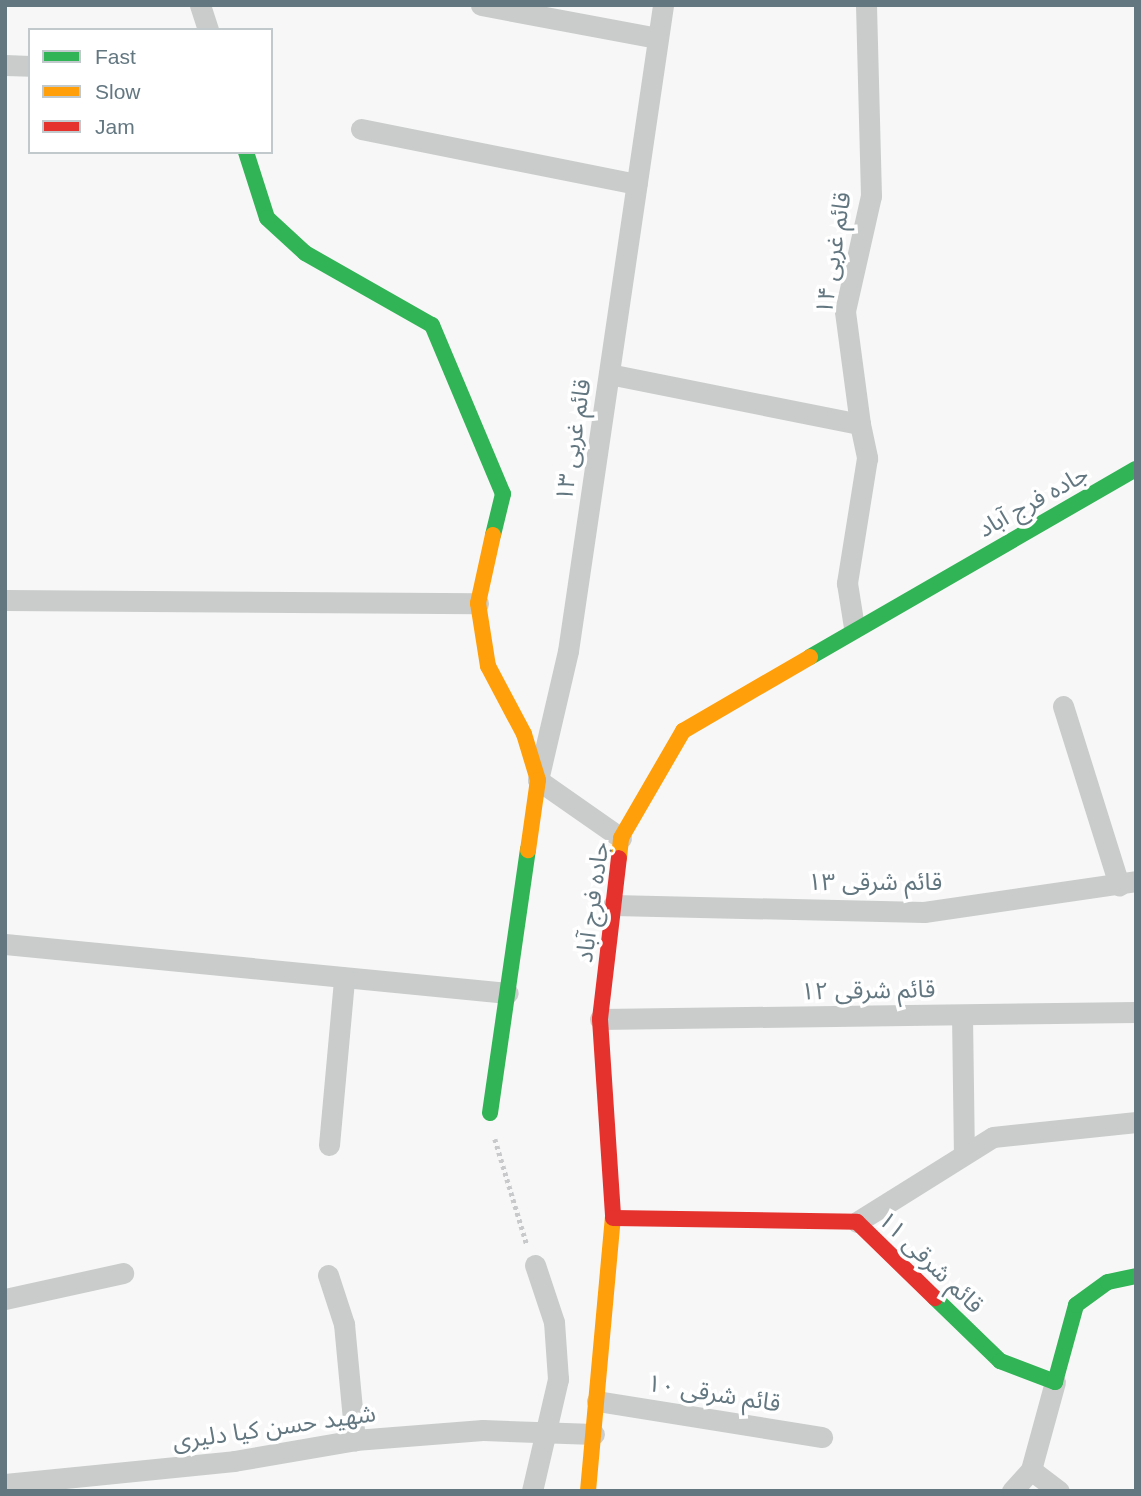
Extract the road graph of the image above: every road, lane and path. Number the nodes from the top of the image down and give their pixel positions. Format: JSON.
{"nodes":[{"id":1,"x":201,"y":5,"type":"edge"},
{"id":2,"x":481,"y":5,"type":"edge"},
{"id":3,"x":663,"y":5,"type":"edge"},
{"id":4,"x":866,"y":5,"type":"edge"},
{"id":5,"x":207,"y":28,"type":"edge"},
{"id":6,"x":658,"y":38,"type":"junction"},
{"id":7,"x":5,"y":65,"type":"edge"},
{"id":8,"x":28,"y":66,"type":"edge"},
{"id":9,"x":360,"y":130,"type":"dead end"},
{"id":10,"x":247,"y":154,"type":"edge"},
{"id":11,"x":637,"y":184,"type":"junction"},
{"id":12,"x":609,"y":374,"type":"junction"},
{"id":13,"x":860,"y":424,"type":"junction"},
{"id":14,"x":1136,"y":469,"type":"edge"},
{"id":15,"x":5,"y":600,"type":"edge"},
{"id":16,"x":478,"y":603,"type":"junction"},
{"id":17,"x":854,"y":627,"type":"junction"},
{"id":18,"x":1063,"y":706,"type":"dead end"},
{"id":19,"x":538,"y":780,"type":"junction"},
{"id":20,"x":621,"y":838,"type":"junction"},
{"id":21,"x":1128,"y":883,"type":"edge"},
{"id":22,"x":613,"y":905,"type":"junction"},
{"id":23,"x":5,"y":944,"type":"edge"},
{"id":24,"x":344,"y":979,"type":"junction"},
{"id":25,"x":508,"y":993,"type":"junction"},
{"id":26,"x":1136,"y":1012,"type":"edge"},
{"id":27,"x":962,"y":1015,"type":"junction"},
{"id":28,"x":600,"y":1019,"type":"junction"},
{"id":29,"x":490,"y":1113,"type":"joint"},
{"id":30,"x":1136,"y":1122,"type":"edge"},
{"id":31,"x":329,"y":1145,"type":"dead end"},
{"id":32,"x":964,"y":1152,"type":"junction"},
{"id":33,"x":613,"y":1218,"type":"junction"},
{"id":34,"x":857,"y":1222,"type":"junction"},
{"id":35,"x":535,"y":1265,"type":"joint"},
{"id":36,"x":123,"y":1273,"type":"dead end"},
{"id":37,"x":328,"y":1275,"type":"dead end"},
{"id":38,"x":1136,"y":1276,"type":"edge"},
{"id":39,"x":5,"y":1299,"type":"edge"},
{"id":40,"x":1055,"y":1382,"type":"junction"},
{"id":41,"x":597,"y":1401,"type":"junction"},
{"id":42,"x":550,"y":1434,"type":"junction"},
{"id":43,"x":594,"y":1434,"type":"junction"},
{"id":44,"x":822,"y":1437,"type":"dead end"},
{"id":45,"x":355,"y":1440,"type":"junction"},
{"id":46,"x":1031,"y":1470,"type":"junction"},
{"id":47,"x":5,"y":1484,"type":"edge"},
{"id":48,"x":532,"y":1491,"type":"edge"},
{"id":49,"x":588,"y":1491,"type":"edge"},
{"id":50,"x":1012,"y":1491,"type":"edge"},
{"id":51,"x":1059,"y":1491,"type":"edge"}],
"edges":[{"from":1,"to":5,"type":"street"},
{"from":2,"to":6,"type":"street"},
{"from":3,"to":6,"type":"street","name":"قائم غربی ۱۳"},
{"from":4,"to":13,"type":"street","name":"قائم غربی ۱۴"},
{"from":6,"to":11,"type":"street","name":"قائم غربی ۱۳"},
{"from":7,"to":8,"type":"street"},
{"from":9,"to":11,"type":"street"},
{"from":10,"to":16,"type":"street"},
{"from":11,"to":12,"type":"street","name":"قائم غربی ۱۳"},
{"from":12,"to":13,"type":"street"},
{"from":12,"to":19,"type":"street","name":"قائم غربی ۱۳"},
{"from":13,"to":17,"type":"street","name":"قائم غربی ۱۴"},
{"from":14,"to":17,"type":"street","name":"جاده فرج آباد"},
{"from":15,"to":16,"type":"street"},
{"from":16,"to":19,"type":"street"},
{"from":17,"to":20,"type":"street","name":"جاده فرج آباد"},
{"from":18,"to":21,"type":"street"},
{"from":19,"to":20,"type":"street"},
{"from":19,"to":25,"type":"street"},
{"from":20,"to":22,"type":"street","name":"جاده فرج آباد"},
{"from":21,"to":22,"type":"street","name":"قائم شرقی ۱۳"},
{"from":22,"to":28,"type":"street","name":"جاده فرج آباد"},
{"from":23,"to":24,"type":"street"},
{"from":24,"to":25,"type":"street"},
{"from":24,"to":31,"type":"street"},
{"from":25,"to":29,"type":"street"},
{"from":26,"to":27,"type":"street","name":"قائم شرقی ۱۲"},
{"from":27,"to":28,"type":"street","name":"قائم شرقی ۱۲"},
{"from":27,"to":32,"type":"street"},
{"from":28,"to":33,"type":"street","name":"جاده فرج آباد"},
{"from":29,"to":35,"type":"path"},
{"from":30,"to":32,"type":"street"},
{"from":32,"to":34,"type":"street"},
{"from":33,"to":34,"type":"street","name":"قائم شرقی ۱۱"},
{"from":33,"to":41,"type":"street","name":"جاده فرج آباد"},
{"from":34,"to":40,"type":"street","name":"قائم شرقی ۱۱"},
{"from":35,"to":42,"type":"street"},
{"from":36,"to":39,"type":"street"},
{"from":37,"to":45,"type":"street"},
{"from":38,"to":40,"type":"street"},
{"from":40,"to":46,"type":"street"},
{"from":41,"to":43,"type":"street","name":"جاده فرج آباد"},
{"from":41,"to":44,"type":"street","name":"قائم شرقی ۱۰"},
{"from":42,"to":43,"type":"street","name":"شهید حسن کیا دلیری"},
{"from":42,"to":45,"type":"street","name":"شهید حسن کیا دلیری"},
{"from":42,"to":48,"type":"street"},
{"from":43,"to":49,"type":"street","name":"جاده فرج آباد"},
{"from":45,"to":47,"type":"street","name":"شهید حسن کیا دلیری"},
{"from":46,"to":50,"type":"street"},
{"from":46,"to":51,"type":"street"}]}
